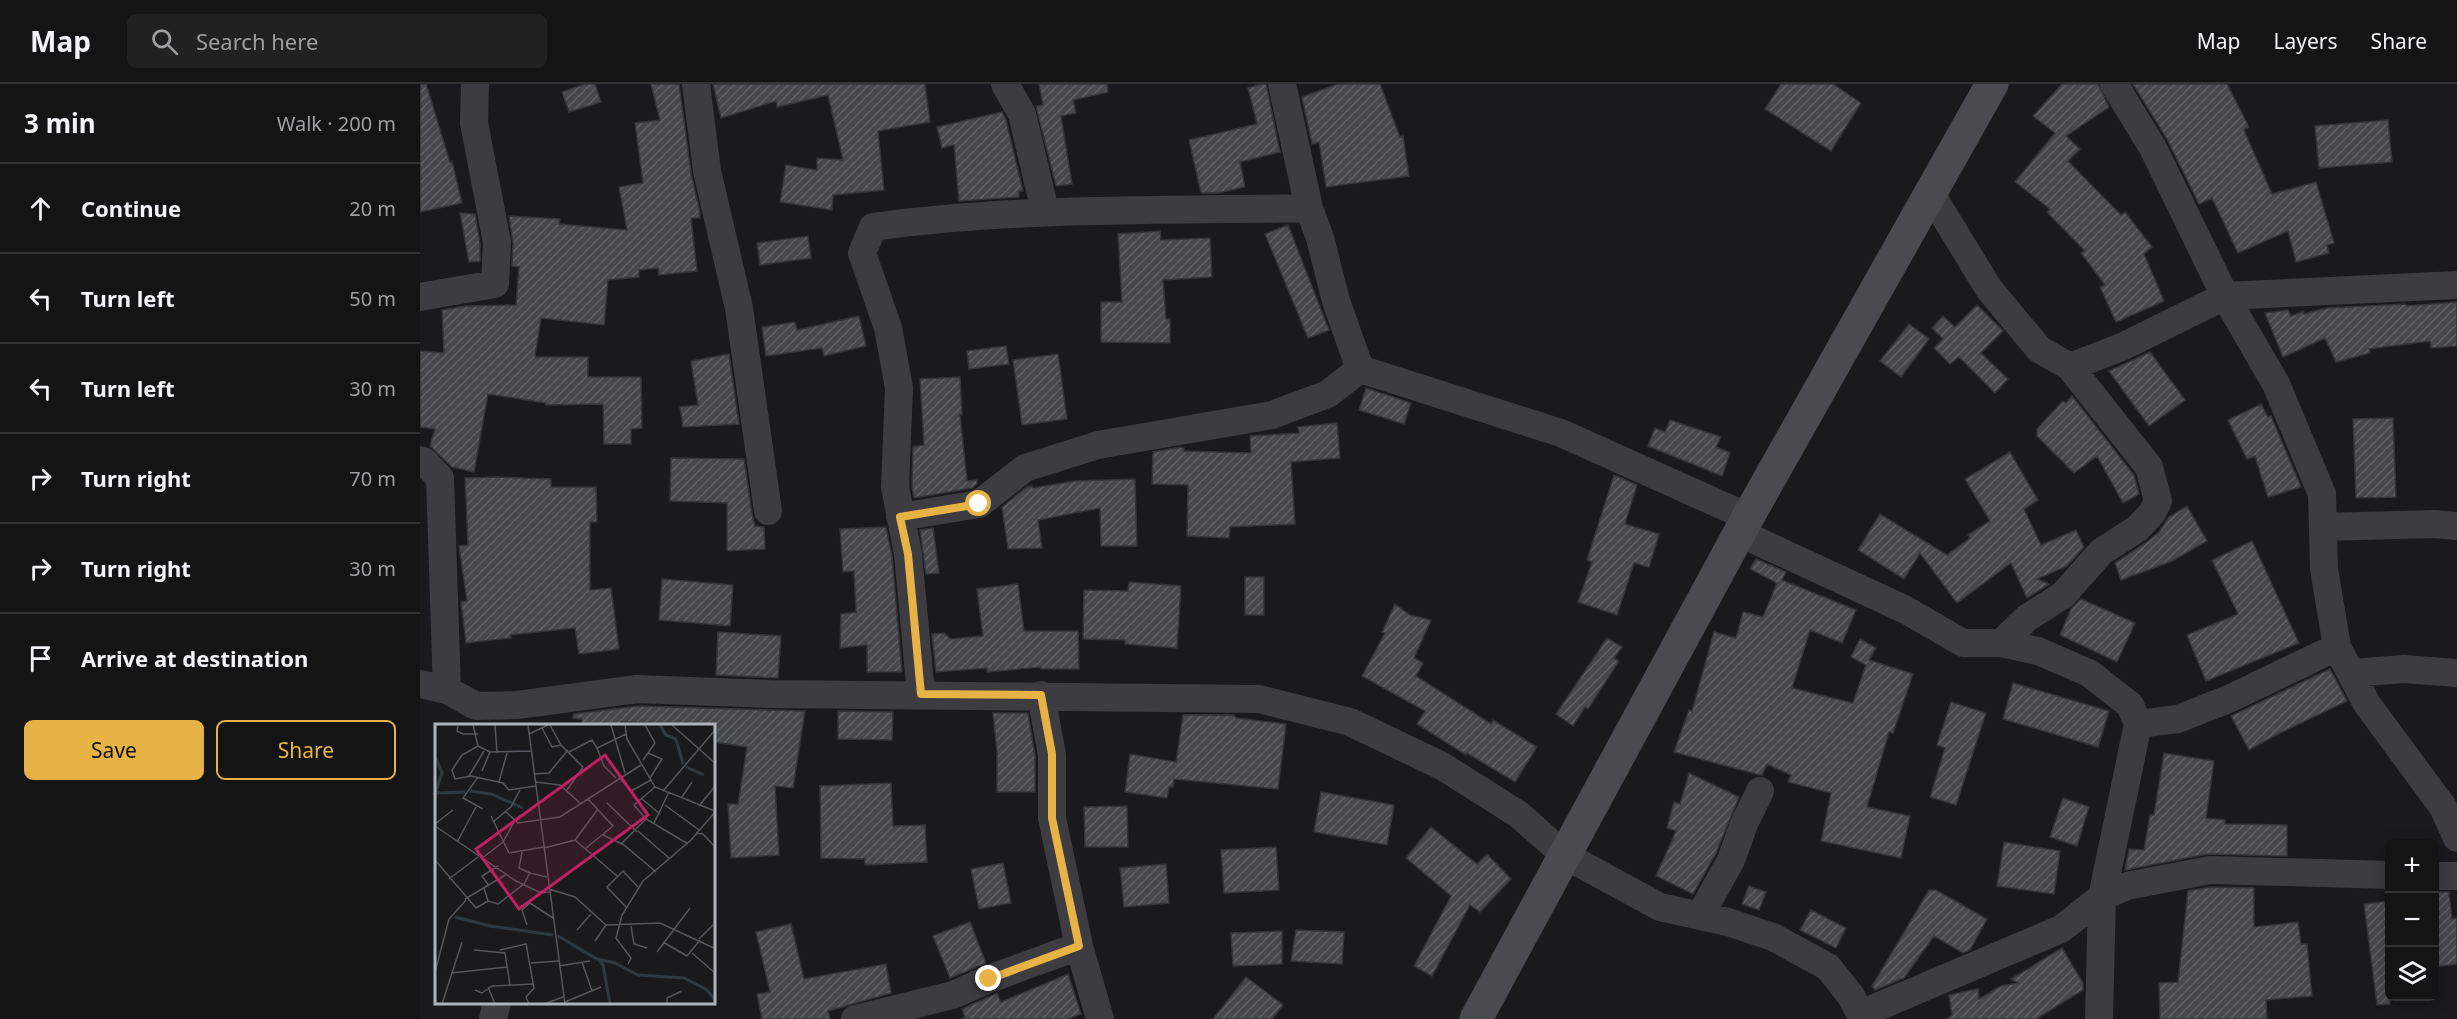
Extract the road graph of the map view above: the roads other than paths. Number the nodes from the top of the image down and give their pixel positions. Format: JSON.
{"nodes":[{"id":1,"x":475,"y":84,"type":"edge"},
{"id":2,"x":696,"y":84,"type":"edge"},
{"id":3,"x":1005,"y":84,"type":"edge"},
{"id":4,"x":1282,"y":84,"type":"edge"},
{"id":5,"x":1992,"y":84,"type":"edge"},
{"id":6,"x":2114,"y":84,"type":"edge"},
{"id":7,"x":1931,"y":194,"type":"junction"},
{"id":8,"x":1309,"y":208,"type":"junction"},
{"id":9,"x":1045,"y":211,"type":"junction"},
{"id":10,"x":2457,"y":285,"type":"edge"},
{"id":11,"x":2224,"y":296,"type":"junction"},
{"id":12,"x":420,"y":297,"type":"edge"},
{"id":13,"x":2070,"y":367,"type":"junction"},
{"id":14,"x":1360,"y":369,"type":"junction"},
{"id":15,"x":420,"y":460,"type":"edge"},
{"id":16,"x":768,"y":511,"type":"dead end"},
{"id":17,"x":900,"y":517,"type":"junction"},
{"id":18,"x":1744,"y":525,"type":"junction"},
{"id":19,"x":2457,"y":526,"type":"edge"},
{"id":20,"x":2323,"y":527,"type":"junction"},
{"id":21,"x":2001,"y":643,"type":"junction"},
{"id":22,"x":2337,"y":647,"type":"junction"},
{"id":23,"x":2351,"y":673,"type":"junction"},
{"id":24,"x":2457,"y":673,"type":"edge"},
{"id":25,"x":434,"y":687,"type":"edge"},
{"id":26,"x":921,"y":694,"type":"junction"},
{"id":27,"x":1041,"y":695,"type":"junction"},
{"id":28,"x":478,"y":715,"type":"edge"},
{"id":29,"x":2138,"y":724,"type":"junction"},
{"id":30,"x":1760,"y":791,"type":"dead end"},
{"id":31,"x":2457,"y":838,"type":"edge"},
{"id":32,"x":1566,"y":856,"type":"junction"},
{"id":33,"x":2385,"y":875,"type":"edge"},
{"id":34,"x":2439,"y":876,"type":"edge"},
{"id":35,"x":2457,"y":876,"type":"edge"},
{"id":36,"x":2102,"y":897,"type":"junction"},
{"id":37,"x":1700,"y":915,"type":"junction"},
{"id":38,"x":1079,"y":946,"type":"junction"},
{"id":39,"x":497,"y":1004,"type":"edge"},
{"id":40,"x":1862,"y":1017,"type":"edge"},
{"id":41,"x":493,"y":1019,"type":"edge"},
{"id":42,"x":855,"y":1019,"type":"edge"},
{"id":43,"x":1100,"y":1019,"type":"edge"},
{"id":44,"x":1476,"y":1019,"type":"edge"},
{"id":45,"x":2099,"y":1019,"type":"edge"}],
"edges":[{"from":1,"to":12,"type":"street"},
{"from":2,"to":16,"type":"street"},
{"from":3,"to":9,"type":"street"},
{"from":4,"to":8,"type":"street"},
{"from":5,"to":7,"type":"main road"},
{"from":6,"to":11,"type":"street"},
{"from":7,"to":13,"type":"street"},
{"from":7,"to":18,"type":"main road"},
{"from":8,"to":9,"type":"street"},
{"from":8,"to":14,"type":"street"},
{"from":9,"to":17,"type":"street"},
{"from":10,"to":11,"type":"street"},
{"from":11,"to":13,"type":"street"},
{"from":11,"to":20,"type":"street"},
{"from":13,"to":21,"type":"street"},
{"from":14,"to":17,"type":"street"},
{"from":14,"to":18,"type":"street"},
{"from":15,"to":25,"type":"street"},
{"from":17,"to":26,"type":"street"},
{"from":18,"to":21,"type":"street"},
{"from":18,"to":32,"type":"main road"},
{"from":19,"to":20,"type":"street"},
{"from":20,"to":22,"type":"street"},
{"from":21,"to":29,"type":"street"},
{"from":22,"to":23,"type":"street"},
{"from":22,"to":29,"type":"street"},
{"from":23,"to":24,"type":"street"},
{"from":23,"to":31,"type":"street"},
{"from":25,"to":28,"type":"street"},
{"from":26,"to":27,"type":"street"},
{"from":26,"to":28,"type":"street"},
{"from":27,"to":32,"type":"street"},
{"from":27,"to":38,"type":"street"},
{"from":29,"to":36,"type":"street"},
{"from":30,"to":37,"type":"street"},
{"from":32,"to":37,"type":"street"},
{"from":32,"to":44,"type":"main road"},
{"from":33,"to":36,"type":"street"},
{"from":34,"to":35,"type":"street"},
{"from":36,"to":40,"type":"street"},
{"from":36,"to":45,"type":"street"},
{"from":37,"to":40,"type":"street"},
{"from":38,"to":42,"type":"street"},
{"from":38,"to":43,"type":"street"},
{"from":39,"to":41,"type":"street"}]}
